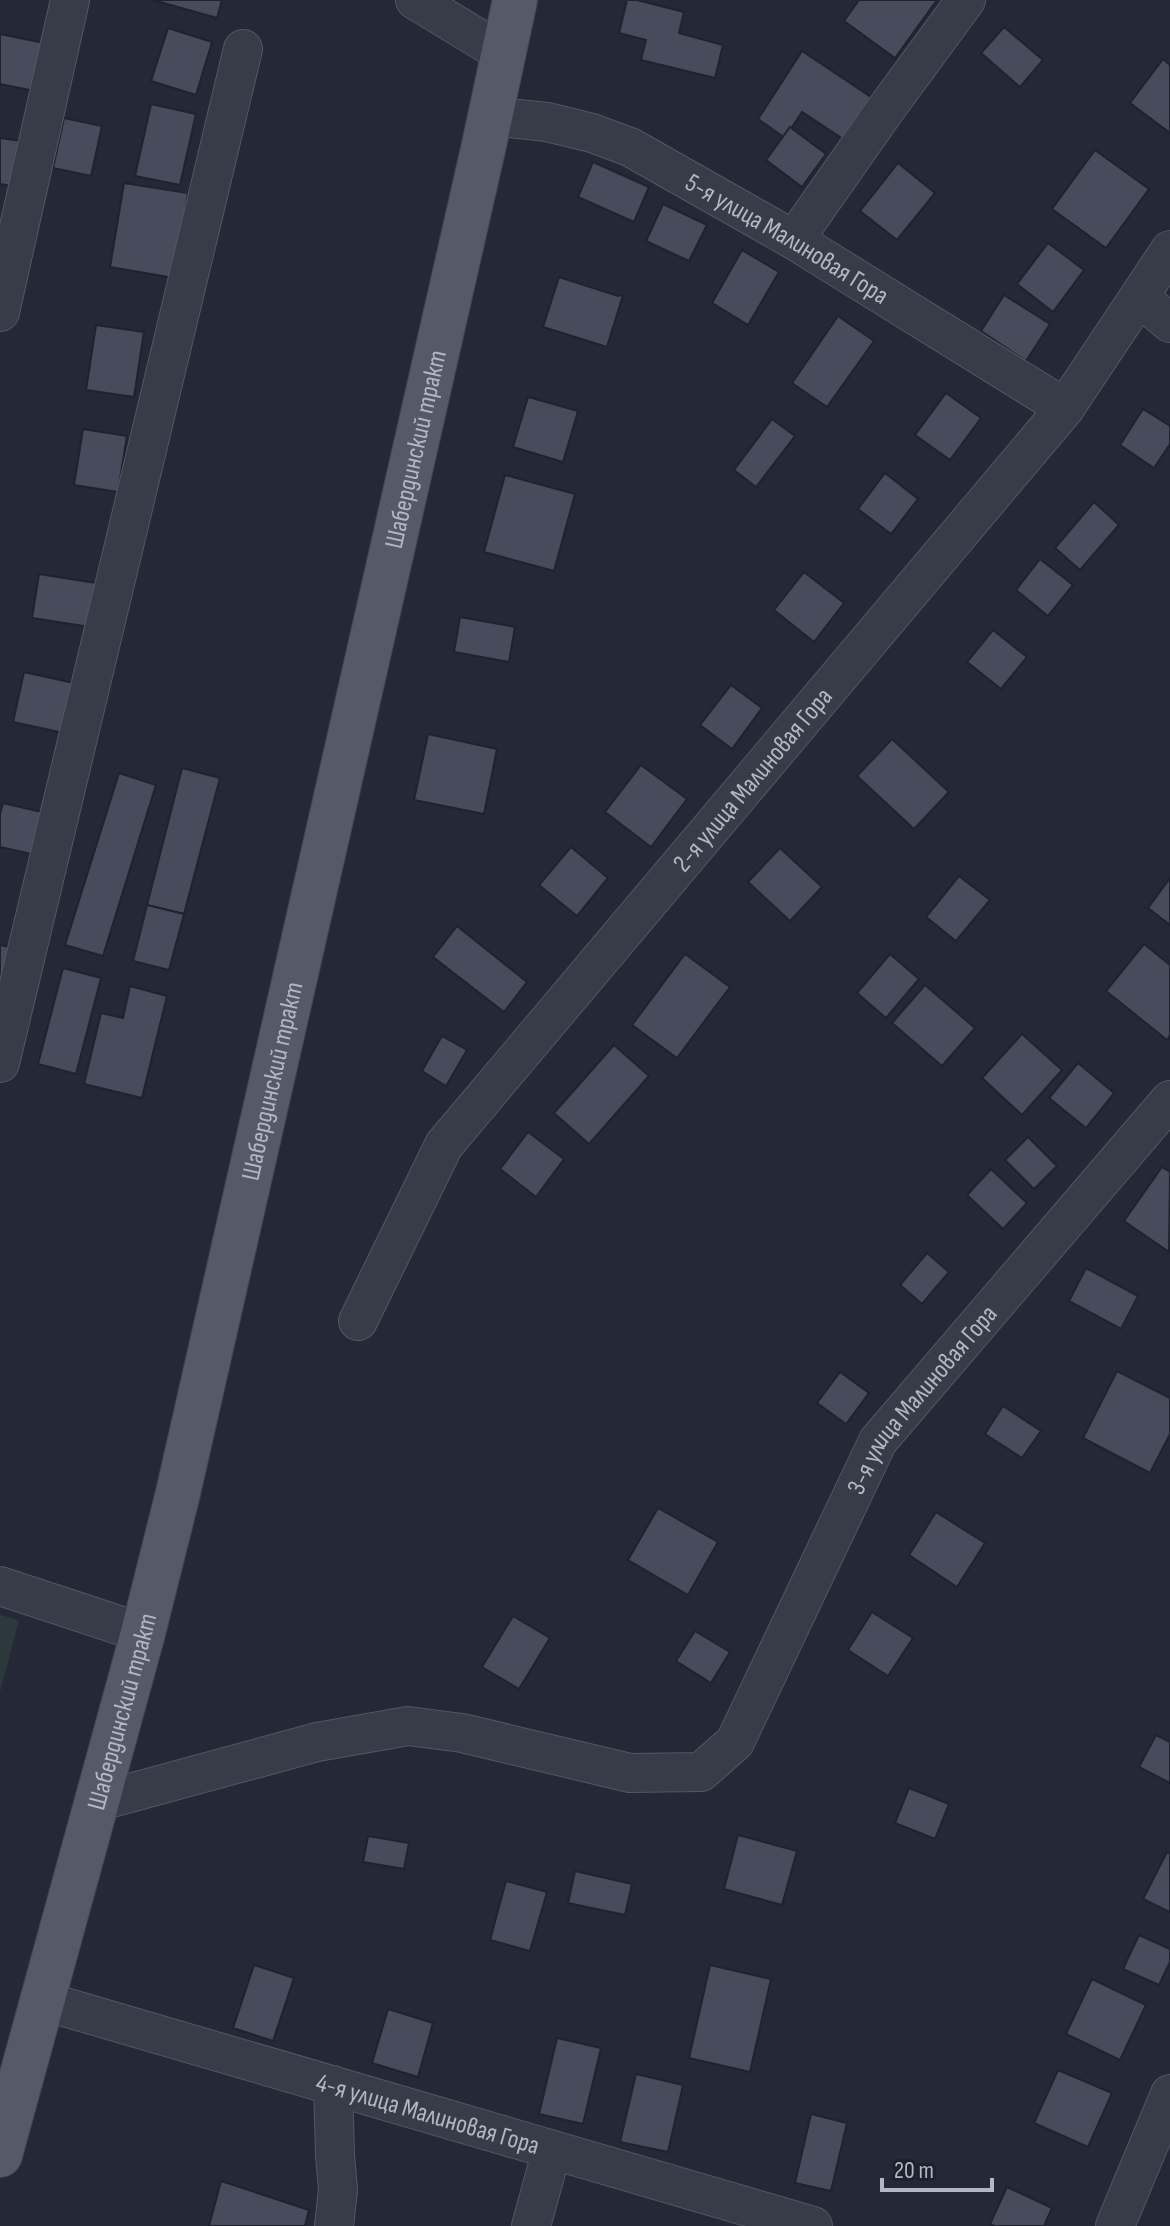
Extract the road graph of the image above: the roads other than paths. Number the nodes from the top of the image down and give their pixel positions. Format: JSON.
{"nodes":[{"id":1,"x":70,"y":0,"type":"edge"},
{"id":2,"x":415,"y":0,"type":"edge"},
{"id":3,"x":515,"y":0,"type":"edge"},
{"id":4,"x":966,"y":0,"type":"edge"},
{"id":5,"x":243,"y":49,"type":"dead end"},
{"id":6,"x":504,"y":54,"type":"junction"},
{"id":7,"x":490,"y":116,"type":"junction"},
{"id":8,"x":794,"y":240,"type":"junction"},
{"id":9,"x":1170,"y":250,"type":"edge"},
{"id":10,"x":1140,"y":298,"type":"junction"},
{"id":11,"x":0,"y":312,"type":"edge"},
{"id":12,"x":1170,"y":323,"type":"edge"},
{"id":13,"x":1065,"y":408,"type":"junction"},
{"id":14,"x":0,"y":1063,"type":"edge"},
{"id":15,"x":1170,"y":1100,"type":"edge"},
{"id":16,"x":358,"y":1321,"type":"dead end"},
{"id":17,"x":0,"y":1586,"type":"edge"},
{"id":18,"x":143,"y":1633,"type":"junction"},
{"id":19,"x":97,"y":1802,"type":"junction"},
{"id":20,"x":44,"y":2001,"type":"junction"},
{"id":21,"x":333,"y":2085,"type":"junction"},
{"id":22,"x":1170,"y":2094,"type":"edge"},
{"id":23,"x":552,"y":2150,"type":"junction"},
{"id":24,"x":0,"y":2155,"type":"edge"},
{"id":25,"x":334,"y":2226,"type":"edge"},
{"id":26,"x":531,"y":2226,"type":"edge"},
{"id":27,"x":813,"y":2226,"type":"edge"},
{"id":28,"x":1115,"y":2226,"type":"edge"}],
"edges":[{"from":1,"to":11,"type":"street"},
{"from":2,"to":6,"type":"street"},
{"from":3,"to":6,"type":"main road","name":"Шабердинский тракт"},
{"from":4,"to":8,"type":"street"},
{"from":5,"to":14,"type":"street"},
{"from":6,"to":7,"type":"main road","name":"Шабердинский тракт"},
{"from":7,"to":8,"type":"street","name":"5-я улица Малиновая Гора"},
{"from":7,"to":18,"type":"main road","name":"Шабердинский тракт"},
{"from":8,"to":13,"type":"street","name":"5-я улица Малиновая Гора"},
{"from":9,"to":10,"type":"street","name":"2-я улица Малиновая Гора"},
{"from":10,"to":12,"type":"street"},
{"from":10,"to":13,"type":"street","name":"2-я улица Малиновая Гора"},
{"from":13,"to":16,"type":"street","name":"2-я улица Малиновая Гора"},
{"from":15,"to":19,"type":"street","name":"3-я улица Малиновая Гора"},
{"from":17,"to":18,"type":"street"},
{"from":18,"to":19,"type":"main road","name":"Шабердинский тракт"},
{"from":19,"to":20,"type":"main road","name":"Шабердинский тракт"},
{"from":20,"to":21,"type":"street","name":"4-я улица Малиновая Гора"},
{"from":20,"to":24,"type":"main road","name":"Шабердинский тракт"},
{"from":21,"to":23,"type":"street","name":"4-я улица Малиновая Гора"},
{"from":21,"to":25,"type":"street"},
{"from":22,"to":28,"type":"street"},
{"from":23,"to":26,"type":"street"},
{"from":23,"to":27,"type":"street","name":"4-я улица Малиновая Гора"}]}
